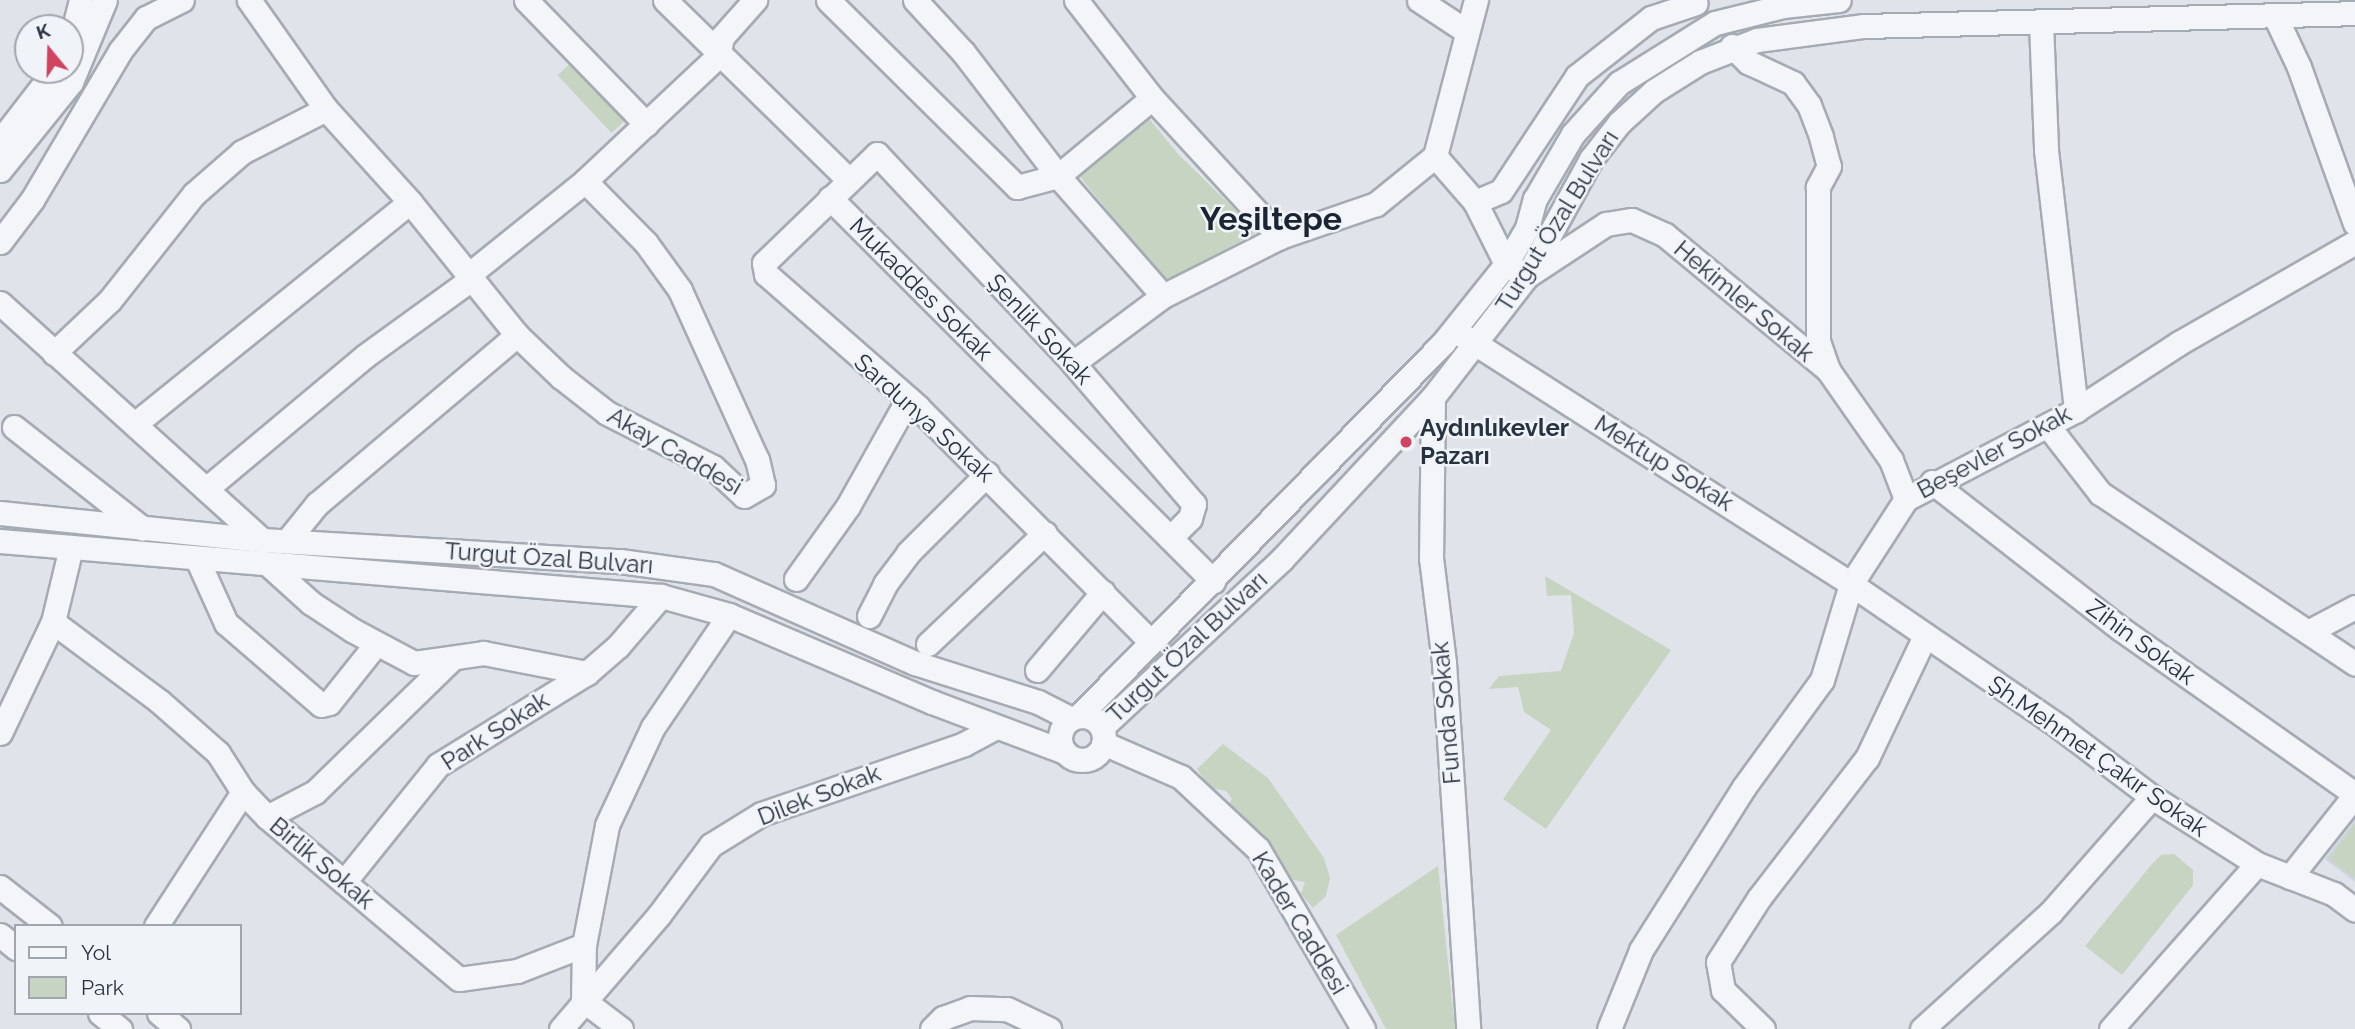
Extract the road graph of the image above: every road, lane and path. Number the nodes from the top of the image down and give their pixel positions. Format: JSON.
{"nodes":[{"id":1,"x":105,"y":0,"type":"edge"},
{"id":2,"x":182,"y":0,"type":"edge"},
{"id":3,"x":249,"y":0,"type":"edge"},
{"id":4,"x":526,"y":0,"type":"edge"},
{"id":5,"x":665,"y":0,"type":"edge"},
{"id":6,"x":755,"y":0,"type":"edge"},
{"id":7,"x":828,"y":0,"type":"edge"},
{"id":8,"x":915,"y":0,"type":"edge"},
{"id":9,"x":1076,"y":0,"type":"edge"},
{"id":10,"x":1419,"y":0,"type":"edge"},
{"id":11,"x":1476,"y":0,"type":"edge"},
{"id":12,"x":1839,"y":0,"type":"edge"},
{"id":13,"x":1696,"y":1,"type":"edge"},
{"id":14,"x":2355,"y":13,"type":"edge"},
{"id":15,"x":2275,"y":16,"type":"junction"},
{"id":16,"x":1715,"y":23,"type":"junction"},
{"id":17,"x":2040,"y":23,"type":"junction"},
{"id":18,"x":1466,"y":31,"type":"junction"},
{"id":19,"x":1732,"y":46,"type":"junction"},
{"id":20,"x":718,"y":56,"type":"junction"},
{"id":21,"x":44,"y":84,"type":"edge"},
{"id":22,"x":1152,"y":98,"type":"junction"},
{"id":23,"x":326,"y":109,"type":"junction"},
{"id":24,"x":646,"y":124,"type":"junction"},
{"id":25,"x":0,"y":141,"type":"edge"},
{"id":26,"x":1435,"y":156,"type":"junction"},
{"id":27,"x":0,"y":170,"type":"edge"},
{"id":28,"x":1058,"y":176,"type":"junction"},
{"id":29,"x":849,"y":180,"type":"junction"},
{"id":30,"x":585,"y":181,"type":"junction"},
{"id":31,"x":830,"y":198,"type":"junction"},
{"id":32,"x":410,"y":202,"type":"junction"},
{"id":33,"x":1475,"y":202,"type":"junction"},
{"id":34,"x":2355,"y":223,"type":"edge"},
{"id":35,"x":1280,"y":237,"type":"junction"},
{"id":36,"x":0,"y":242,"type":"edge"},
{"id":37,"x":2355,"y":242,"type":"edge"},
{"id":38,"x":1506,"y":264,"type":"junction"},
{"id":39,"x":1527,"y":276,"type":"junction"},
{"id":40,"x":468,"y":278,"type":"junction"},
{"id":41,"x":1163,"y":296,"type":"junction"},
{"id":42,"x":0,"y":303,"type":"edge"},
{"id":43,"x":1454,"y":329,"type":"junction"},
{"id":44,"x":517,"y":335,"type":"junction"},
{"id":45,"x":1475,"y":344,"type":"junction"},
{"id":46,"x":54,"y":353,"type":"junction"},
{"id":47,"x":1073,"y":363,"type":"junction"},
{"id":48,"x":1828,"y":370,"type":"junction"},
{"id":49,"x":1433,"y":397,"type":"junction"},
{"id":50,"x":908,"y":399,"type":"junction"},
{"id":51,"x":2076,"y":410,"type":"junction"},
{"id":52,"x":136,"y":423,"type":"junction"},
{"id":53,"x":2048,"y":426,"type":"junction"},
{"id":54,"x":14,"y":427,"type":"dead end"},
{"id":55,"x":987,"y":474,"type":"junction"},
{"id":56,"x":1932,"y":482,"type":"junction"},
{"id":57,"x":206,"y":489,"type":"junction"},
{"id":58,"x":1906,"y":499,"type":"junction"},
{"id":59,"x":0,"y":513,"type":"edge"},
{"id":60,"x":143,"y":529,"type":"junction"},
{"id":61,"x":1045,"y":533,"type":"junction"},
{"id":62,"x":1170,"y":538,"type":"junction"},
{"id":63,"x":262,"y":540,"type":"junction"},
{"id":64,"x":0,"y":541,"type":"edge"},
{"id":65,"x":286,"y":541,"type":"junction"},
{"id":66,"x":71,"y":547,"type":"junction"},
{"id":67,"x":198,"y":561,"type":"junction"},
{"id":68,"x":271,"y":567,"type":"junction"},
{"id":69,"x":796,"y":579,"type":"dead end"},
{"id":70,"x":1213,"y":581,"type":"junction"},
{"id":71,"x":1851,"y":584,"type":"junction"},
{"id":72,"x":1103,"y":592,"type":"junction"},
{"id":73,"x":660,"y":596,"type":"junction"},
{"id":74,"x":2355,"y":607,"type":"edge"},
{"id":75,"x":729,"y":615,"type":"junction"},
{"id":76,"x":869,"y":616,"type":"dead end"},
{"id":77,"x":53,"y":622,"type":"junction"},
{"id":78,"x":2308,"y":632,"type":"junction"},
{"id":79,"x":1925,"y":636,"type":"junction"},
{"id":80,"x":1151,"y":642,"type":"junction"},
{"id":81,"x":376,"y":644,"type":"junction"},
{"id":82,"x":928,"y":644,"type":"dead end"},
{"id":83,"x":452,"y":659,"type":"junction"},
{"id":84,"x":2355,"y":664,"type":"edge"},
{"id":85,"x":1037,"y":670,"type":"dead end"},
{"id":86,"x":587,"y":673,"type":"junction"},
{"id":87,"x":1075,"y":718,"type":"junction"},
{"id":88,"x":996,"y":727,"type":"junction"},
{"id":89,"x":0,"y":733,"type":"edge"},
{"id":90,"x":1102,"y":735,"type":"junction"},
{"id":91,"x":1065,"y":752,"type":"junction"},
{"id":92,"x":243,"y":792,"type":"junction"},
{"id":93,"x":2355,"y":794,"type":"edge"},
{"id":94,"x":2152,"y":797,"type":"junction"},
{"id":95,"x":267,"y":817,"type":"junction"},
{"id":96,"x":2257,"y":864,"type":"junction"},
{"id":97,"x":2290,"y":877,"type":"junction"},
{"id":98,"x":344,"y":882,"type":"junction"},
{"id":99,"x":0,"y":887,"type":"edge"},
{"id":100,"x":2355,"y":910,"type":"edge"},
{"id":101,"x":47,"y":924,"type":"edge"},
{"id":102,"x":157,"y":924,"type":"edge"},
{"id":103,"x":0,"y":935,"type":"edge"},
{"id":104,"x":584,"y":945,"type":"junction"},
{"id":105,"x":14,"y":946,"type":"edge"},
{"id":106,"x":583,"y":1000,"type":"junction"},
{"id":107,"x":102,"y":1015,"type":"edge"},
{"id":108,"x":161,"y":1015,"type":"edge"},
{"id":109,"x":120,"y":1029,"type":"edge"},
{"id":110,"x":178,"y":1029,"type":"edge"},
{"id":111,"x":561,"y":1029,"type":"edge"},
{"id":112,"x":621,"y":1029,"type":"edge"},
{"id":113,"x":932,"y":1029,"type":"edge"},
{"id":114,"x":1049,"y":1029,"type":"edge"},
{"id":115,"x":1363,"y":1029,"type":"edge"},
{"id":116,"x":1468,"y":1029,"type":"edge"},
{"id":117,"x":1609,"y":1029,"type":"edge"},
{"id":118,"x":1763,"y":1029,"type":"edge"},
{"id":119,"x":1922,"y":1029,"type":"edge"},
{"id":120,"x":2111,"y":1029,"type":"edge"}],
"edges":[{"from":1,"to":27,"type":"street"},
{"from":2,"to":36,"type":"street"},
{"from":3,"to":23,"type":"street","name":"Akay Caddesi"},
{"from":4,"to":24,"type":"street"},
{"from":5,"to":20,"type":"street","name":"Mukaddes Sokak"},
{"from":6,"to":20,"type":"street"},
{"from":7,"to":28,"type":"street"},
{"from":8,"to":28,"type":"street"},
{"from":9,"to":22,"type":"street"},
{"from":10,"to":18,"type":"street"},
{"from":11,"to":18,"type":"street"},
{"from":12,"to":16,"type":"street","name":"Turgut Özal Bulvarı"},
{"from":13,"to":16,"type":"street"},
{"from":13,"to":33,"type":"street"},
{"from":14,"to":15,"type":"street","name":"Turgut Özal Bulvarı"},
{"from":15,"to":17,"type":"street","name":"Turgut Özal Bulvarı"},
{"from":15,"to":34,"type":"street"},
{"from":16,"to":38,"type":"street","name":"Turgut Özal Bulvarı"},
{"from":17,"to":19,"type":"street","name":"Turgut Özal Bulvarı"},
{"from":17,"to":51,"type":"street"},
{"from":18,"to":26,"type":"street"},
{"from":19,"to":39,"type":"street","name":"Turgut Özal Bulvarı"},
{"from":19,"to":48,"type":"street"},
{"from":20,"to":24,"type":"street"},
{"from":20,"to":29,"type":"street","name":"Mukaddes Sokak"},
{"from":21,"to":25,"type":"street"},
{"from":22,"to":28,"type":"street"},
{"from":22,"to":35,"type":"street"},
{"from":23,"to":32,"type":"street","name":"Akay Caddesi"},
{"from":23,"to":46,"type":"street"},
{"from":24,"to":30,"type":"street"},
{"from":26,"to":33,"type":"street","name":"Turgut Özal Bulvarı"},
{"from":26,"to":35,"type":"street"},
{"from":28,"to":41,"type":"street"},
{"from":29,"to":31,"type":"street","name":"Mukaddes Sokak"},
{"from":29,"to":47,"type":"street","name":"Şenlik Sokak"},
{"from":30,"to":40,"type":"street"},
{"from":30,"to":44,"type":"street","name":"Akay Caddesi"},
{"from":31,"to":50,"type":"street","name":"Sardunya Sokak"},
{"from":31,"to":62,"type":"street","name":"Mukaddes Sokak"},
{"from":32,"to":40,"type":"street","name":"Akay Caddesi"},
{"from":32,"to":52,"type":"street"},
{"from":33,"to":38,"type":"street","name":"Turgut Özal Bulvarı"},
{"from":35,"to":41,"type":"street"},
{"from":37,"to":51,"type":"street","name":"Beşevler Sokak"},
{"from":38,"to":39,"type":"street"},
{"from":38,"to":43,"type":"street","name":"Turgut Özal Bulvarı"},
{"from":39,"to":45,"type":"street","name":"Turgut Özal Bulvarı"},
{"from":39,"to":48,"type":"street","name":"Hekimler Sokak"},
{"from":40,"to":44,"type":"street","name":"Akay Caddesi"},
{"from":40,"to":57,"type":"street"},
{"from":41,"to":47,"type":"street"},
{"from":42,"to":46,"type":"street"},
{"from":43,"to":45,"type":"street","name":"Mektup Sokak"},
{"from":43,"to":70,"type":"street","name":"Turgut Özal Bulvarı"},
{"from":44,"to":65,"type":"street"},
{"from":45,"to":49,"type":"street","name":"Turgut Özal Bulvarı"},
{"from":45,"to":71,"type":"street","name":"Mektup Sokak"},
{"from":46,"to":52,"type":"street"},
{"from":47,"to":62,"type":"street","name":"Şenlik Sokak"},
{"from":48,"to":58,"type":"street","name":"Hekimler Sokak"},
{"from":49,"to":90,"type":"street","name":"Turgut Özal Bulvarı"},
{"from":49,"to":116,"type":"street","name":"Funda Sokak"},
{"from":50,"to":55,"type":"street","name":"Sardunya Sokak"},
{"from":50,"to":69,"type":"street"},
{"from":51,"to":53,"type":"street","name":"Beşevler Sokak"},
{"from":52,"to":57,"type":"street"},
{"from":53,"to":56,"type":"street","name":"Beşevler Sokak"},
{"from":53,"to":78,"type":"street"},
{"from":54,"to":60,"type":"street"},
{"from":55,"to":61,"type":"street","name":"Sardunya Sokak"},
{"from":55,"to":76,"type":"street"},
{"from":56,"to":58,"type":"street","name":"Beşevler Sokak"},
{"from":56,"to":93,"type":"street","name":"Zihin Sokak"},
{"from":57,"to":63,"type":"street"},
{"from":58,"to":71,"type":"street","name":"Beşevler Sokak"},
{"from":59,"to":60,"type":"street","name":"Turgut Özal Bulvarı"},
{"from":60,"to":63,"type":"street","name":"Turgut Özal Bulvarı"},
{"from":61,"to":72,"type":"street","name":"Sardunya Sokak"},
{"from":61,"to":82,"type":"street"},
{"from":62,"to":70,"type":"street","name":"Mukaddes Sokak"},
{"from":63,"to":65,"type":"street","name":"Turgut Özal Bulvarı"},
{"from":64,"to":66,"type":"street","name":"Turgut Özal Bulvarı"},
{"from":65,"to":87,"type":"street","name":"Turgut Özal Bulvarı"},
{"from":66,"to":67,"type":"street","name":"Turgut Özal Bulvarı"},
{"from":66,"to":77,"type":"street"},
{"from":67,"to":68,"type":"street","name":"Turgut Özal Bulvarı"},
{"from":67,"to":81,"type":"street"},
{"from":68,"to":73,"type":"street","name":"Turgut Özal Bulvarı"},
{"from":68,"to":81,"type":"street"},
{"from":70,"to":80,"type":"street","name":"Turgut Özal Bulvarı"},
{"from":71,"to":79,"type":"street","name":"Şh.Mehmet Çakır Sokak"},
{"from":71,"to":117,"type":"street","name":"Beşevler Sokak"},
{"from":72,"to":80,"type":"street","name":"Sardunya Sokak"},
{"from":72,"to":85,"type":"street"},
{"from":73,"to":75,"type":"street","name":"Turgut Özal Bulvarı"},
{"from":73,"to":86,"type":"street","name":"Park Sokak"},
{"from":74,"to":78,"type":"street"},
{"from":75,"to":88,"type":"street","name":"Turgut Özal Bulvarı"},
{"from":75,"to":104,"type":"street"},
{"from":77,"to":89,"type":"street"},
{"from":77,"to":92,"type":"street","name":"Birlik Sokak"},
{"from":78,"to":84,"type":"street"},
{"from":79,"to":94,"type":"street","name":"Şh.Mehmet Çakır Sokak"},
{"from":79,"to":118,"type":"street"},
{"from":80,"to":87,"type":"street","name":"Turgut Özal Bulvarı"},
{"from":81,"to":83,"type":"street"},
{"from":83,"to":86,"type":"street"},
{"from":83,"to":95,"type":"street"},
{"from":86,"to":98,"type":"street","name":"Park Sokak"},
{"from":87,"to":90,"type":"street","name":"Turgut Özal Bulvarı"},
{"from":87,"to":91,"type":"street","name":"Turgut Özal Bulvarı"},
{"from":88,"to":91,"type":"street","name":"Turgut Özal Bulvarı"},
{"from":88,"to":106,"type":"street","name":"Dilek Sokak"},
{"from":90,"to":91,"type":"street","name":"Turgut Özal Bulvarı"},
{"from":90,"to":115,"type":"street","name":"Kader Caddesi"},
{"from":92,"to":95,"type":"street","name":"Birlik Sokak"},
{"from":92,"to":102,"type":"street"},
{"from":93,"to":97,"type":"street"},
{"from":94,"to":96,"type":"street","name":"Şh.Mehmet Çakır Sokak"},
{"from":94,"to":119,"type":"street"},
{"from":95,"to":98,"type":"street","name":"Birlik Sokak"},
{"from":96,"to":97,"type":"street","name":"Şh.Mehmet Çakır Sokak"},
{"from":96,"to":120,"type":"street"},
{"from":97,"to":100,"type":"street","name":"Şh.Mehmet Çakır Sokak"},
{"from":98,"to":104,"type":"street","name":"Birlik Sokak"},
{"from":99,"to":101,"type":"street"},
{"from":103,"to":105,"type":"street"},
{"from":104,"to":106,"type":"street"},
{"from":106,"to":111,"type":"street","name":"Dilek Sokak"},
{"from":106,"to":112,"type":"street"},
{"from":107,"to":109,"type":"street"},
{"from":108,"to":110,"type":"street"},
{"from":113,"to":114,"type":"street"}]}
